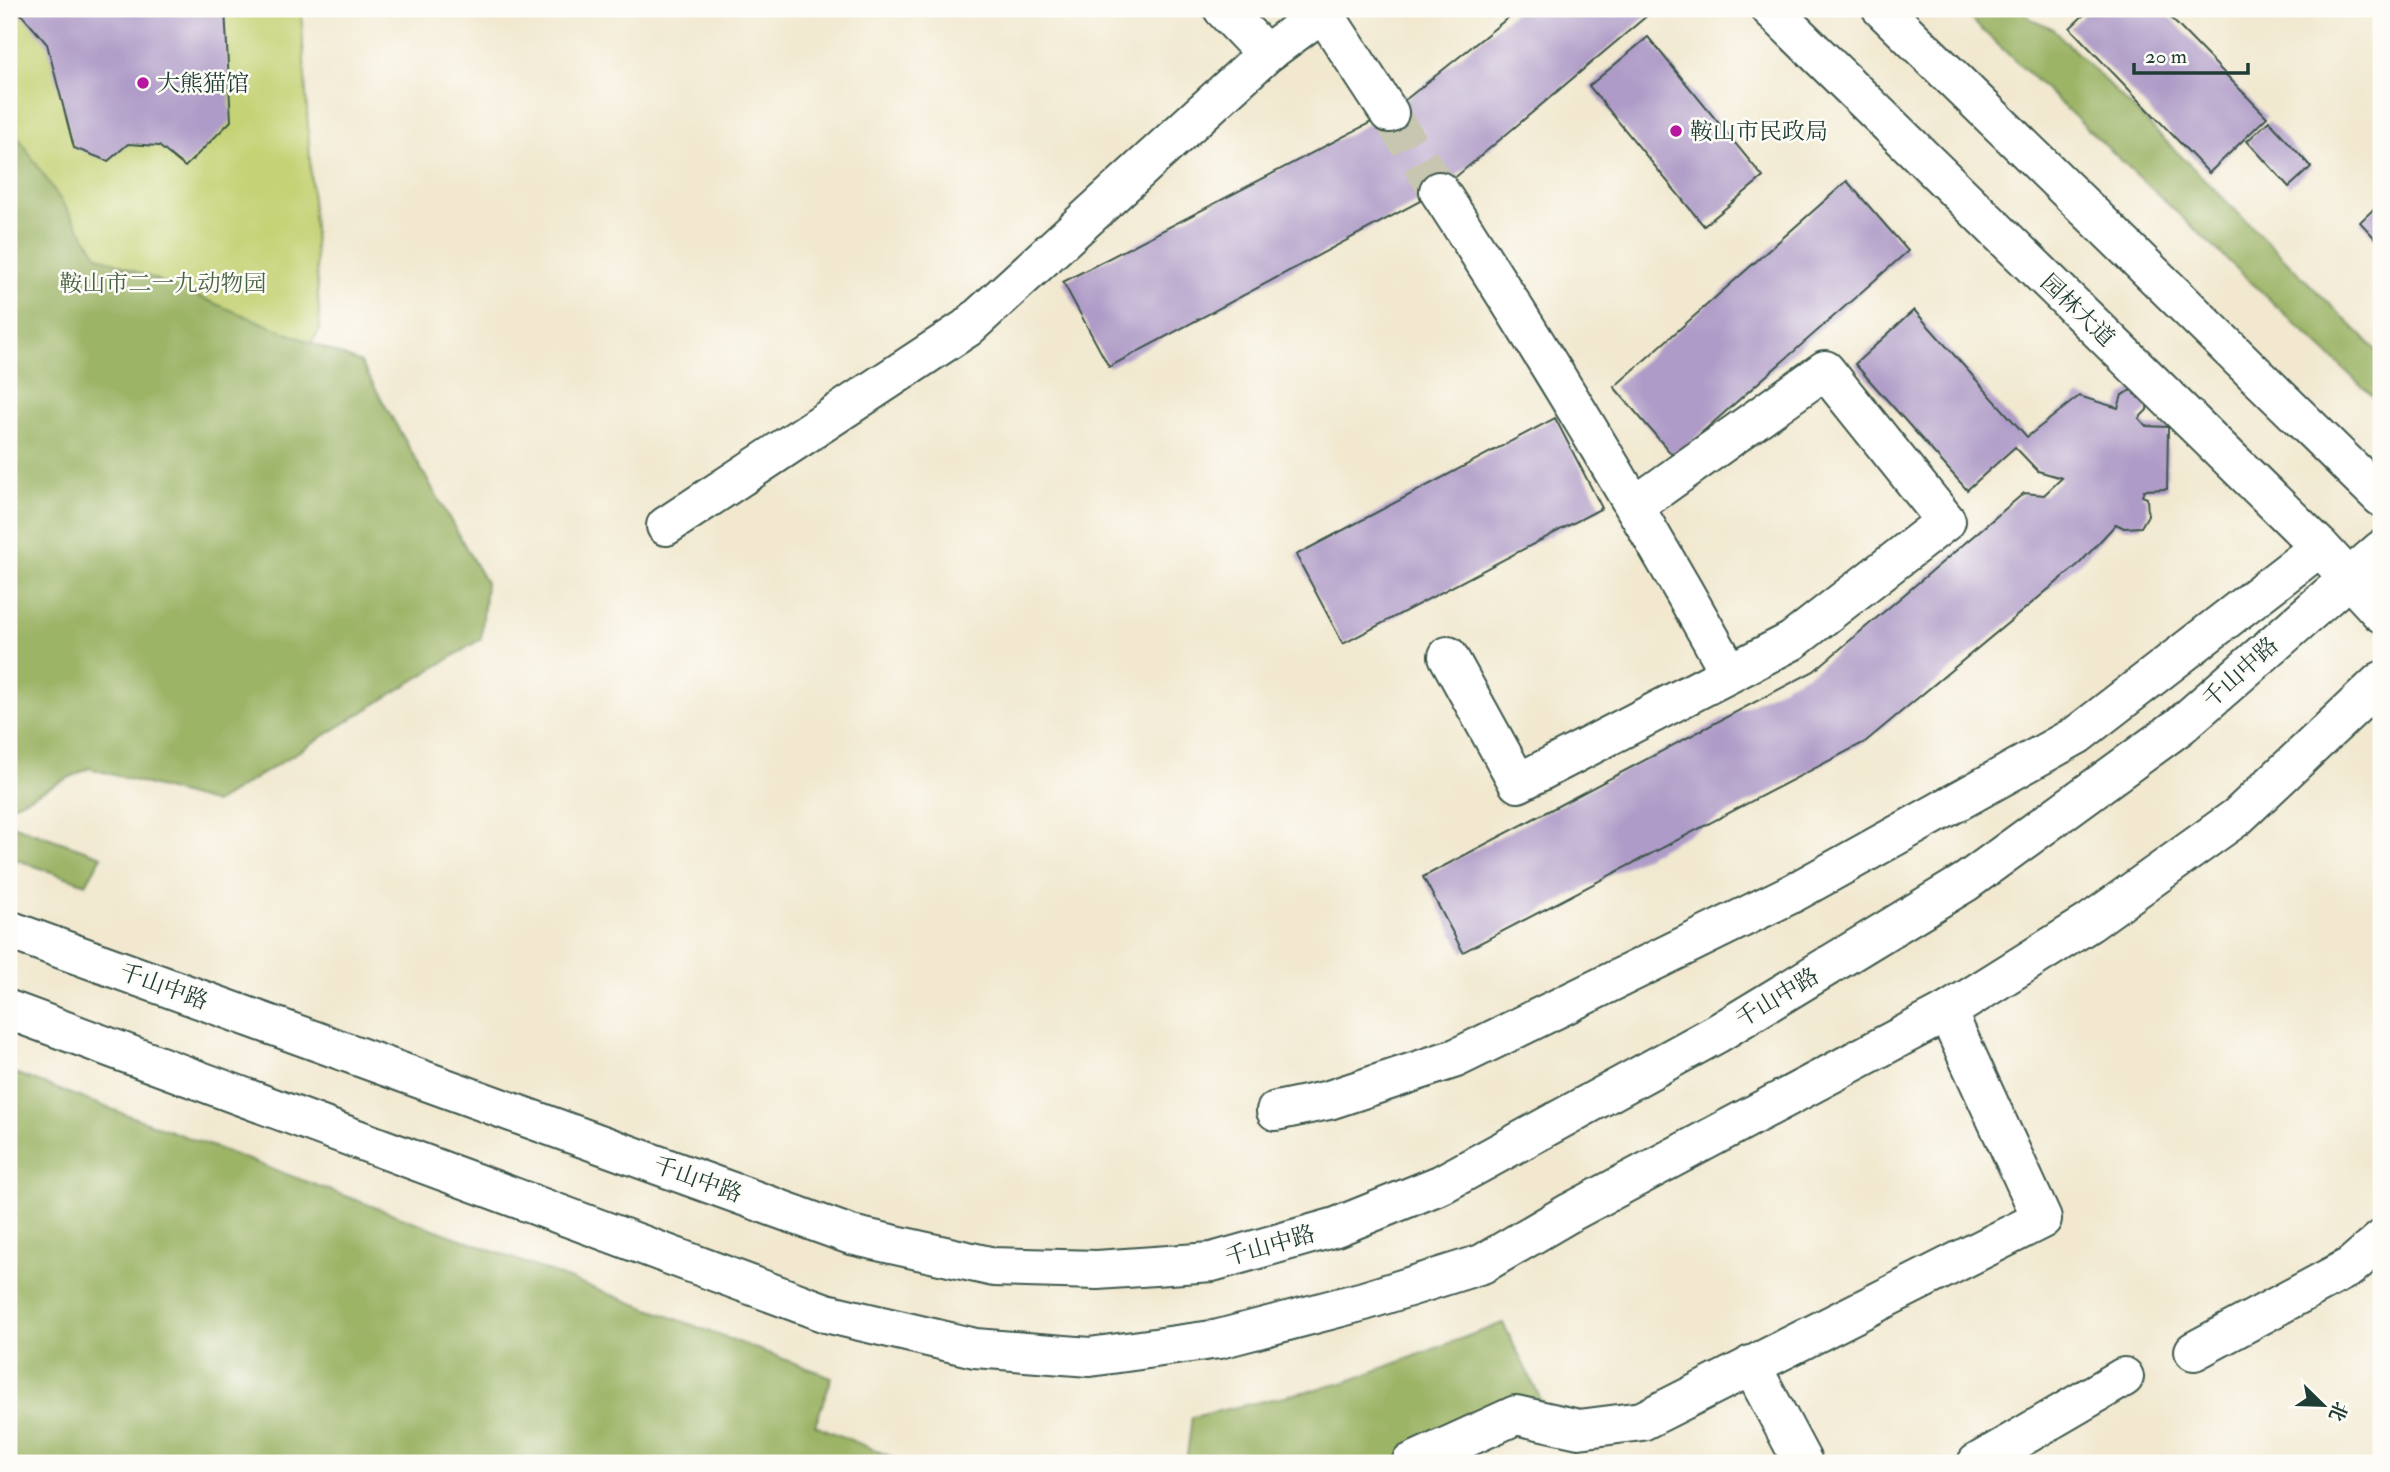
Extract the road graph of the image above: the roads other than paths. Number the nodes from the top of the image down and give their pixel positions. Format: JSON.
{"nodes":[{"id":1,"x":1223,"y":9,"type":"edge"},
{"id":2,"x":1771,"y":9,"type":"edge"},
{"id":3,"x":1882,"y":9,"type":"edge"},
{"id":4,"x":1325,"y":10,"type":"edge"},
{"id":5,"x":1266,"y":54,"type":"junction"},
{"id":6,"x":1389,"y":113,"type":"tunnel mouth"},
{"id":7,"x":1439,"y":191,"type":"tunnel mouth"},
{"id":8,"x":2381,"y":497,"type":"edge"},
{"id":9,"x":1636,"y":505,"type":"junction"},
{"id":10,"x":666,"y":526,"type":"dead end"},
{"id":11,"x":2319,"y":547,"type":"junction"},
{"id":12,"x":2381,"y":550,"type":"edge"},
{"id":13,"x":2347,"y":577,"type":"junction"},
{"id":14,"x":2381,"y":614,"type":"edge"},
{"id":15,"x":1448,"y":656,"type":"dead end"},
{"id":16,"x":1730,"y":673,"type":"junction"},
{"id":17,"x":2381,"y":681,"type":"edge"},
{"id":18,"x":9,"y":930,"type":"edge"},
{"id":19,"x":9,"y":1010,"type":"edge"},
{"id":20,"x":1947,"y":1012,"type":"junction"},
{"id":21,"x":1276,"y":1111,"type":"dead end"},
{"id":22,"x":2381,"y":1240,"type":"edge"},
{"id":23,"x":2194,"y":1351,"type":"dead end"},
{"id":24,"x":1751,"y":1365,"type":"junction"},
{"id":25,"x":2124,"y":1377,"type":"dead end"},
{"id":26,"x":1411,"y":1463,"type":"edge"},
{"id":27,"x":1803,"y":1463,"type":"edge"},
{"id":28,"x":1977,"y":1463,"type":"edge"}],
"edges":[{"from":1,"to":5,"type":"main road"},
{"from":2,"to":11,"type":"main road","name":"园林大道"},
{"from":3,"to":8,"type":"main road"},
{"from":4,"to":5,"type":"main road"},
{"from":4,"to":6,"type":"main road"},
{"from":5,"to":10,"type":"main road"},
{"from":7,"to":9,"type":"main road"},
{"from":9,"to":16,"type":"main road"},
{"from":9,"to":16,"type":"main road"},
{"from":11,"to":13,"type":"main road","name":"园林大道"},
{"from":11,"to":21,"type":"main road"},
{"from":12,"to":13,"type":"main road","name":"千山中路"},
{"from":13,"to":14,"type":"main road","name":"园林大道"},
{"from":13,"to":18,"type":"main road","name":"千山中路"},
{"from":15,"to":16,"type":"main road"},
{"from":17,"to":20,"type":"main road"},
{"from":19,"to":20,"type":"main road"},
{"from":20,"to":24,"type":"main road"},
{"from":22,"to":23,"type":"main road"},
{"from":24,"to":26,"type":"main road"},
{"from":24,"to":27,"type":"main road"},
{"from":25,"to":28,"type":"main road"}]}
